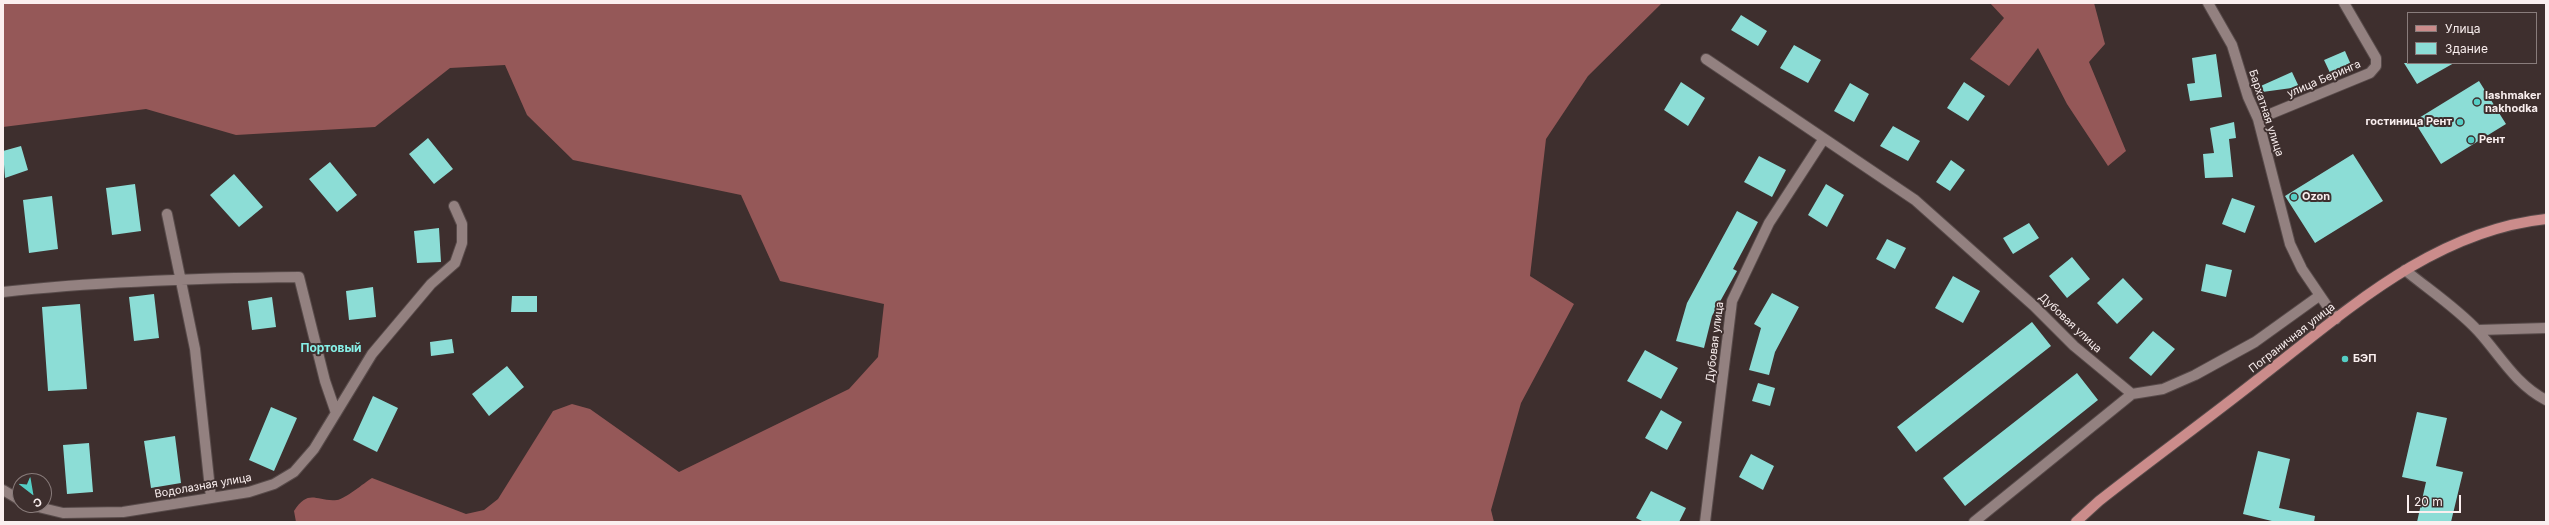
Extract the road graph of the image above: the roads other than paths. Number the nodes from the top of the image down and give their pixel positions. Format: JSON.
{"nodes":[{"id":1,"x":2208,"y":3,"type":"edge"},
{"id":2,"x":2344,"y":3,"type":"edge"},
{"id":3,"x":1706,"y":59,"type":"dead end"},
{"id":4,"x":2258,"y":119,"type":"junction"},
{"id":5,"x":1823,"y":140,"type":"junction"},
{"id":6,"x":454,"y":206,"type":"dead end"},
{"id":7,"x":167,"y":214,"type":"dead end"},
{"id":8,"x":2546,"y":220,"type":"edge"},
{"id":9,"x":2405,"y":270,"type":"junction"},
{"id":10,"x":179,"y":278,"type":"junction"},
{"id":11,"x":3,"y":292,"type":"edge"},
{"id":12,"x":2319,"y":296,"type":"junction"},
{"id":13,"x":2336,"y":319,"type":"junction"},
{"id":14,"x":2546,"y":328,"type":"edge"},
{"id":15,"x":2478,"y":330,"type":"junction"},
{"id":16,"x":2132,"y":394,"type":"junction"},
{"id":17,"x":2546,"y":400,"type":"edge"},
{"id":18,"x":336,"y":413,"type":"junction"},
{"id":19,"x":3,"y":490,"type":"edge"},
{"id":20,"x":12,"y":495,"type":"edge"},
{"id":21,"x":211,"y":498,"type":"junction"},
{"id":22,"x":52,"y":510,"type":"edge"},
{"id":23,"x":1705,"y":522,"type":"edge"},
{"id":24,"x":1974,"y":522,"type":"edge"},
{"id":25,"x":2076,"y":522,"type":"edge"}],
"edges":[{"from":1,"to":4,"type":"street","name":"Бархатная улица"},
{"from":2,"to":4,"type":"street","name":"улица Беринга"},
{"from":3,"to":5,"type":"street","name":"Дубовая улица"},
{"from":4,"to":12,"type":"street","name":"Бархатная улица"},
{"from":5,"to":16,"type":"street","name":"Дубовая улица"},
{"from":5,"to":23,"type":"street","name":"Дубовая улица"},
{"from":6,"to":18,"type":"street","name":"Водолазная улица"},
{"from":7,"to":10,"type":"street"},
{"from":8,"to":9,"type":"main road","name":"Пограничная улица"},
{"from":9,"to":13,"type":"main road","name":"Пограничная улица"},
{"from":9,"to":15,"type":"street"},
{"from":10,"to":11,"type":"street"},
{"from":10,"to":18,"type":"street"},
{"from":10,"to":21,"type":"street"},
{"from":12,"to":13,"type":"street","name":"Бархатная улица"},
{"from":12,"to":16,"type":"street"},
{"from":13,"to":25,"type":"main road","name":"Пограничная улица"},
{"from":14,"to":15,"type":"street"},
{"from":15,"to":17,"type":"street"},
{"from":16,"to":24,"type":"street"},
{"from":18,"to":21,"type":"street","name":"Водолазная улица"},
{"from":19,"to":20,"type":"street"},
{"from":21,"to":22,"type":"street","name":"Водолазная улица"}]}
